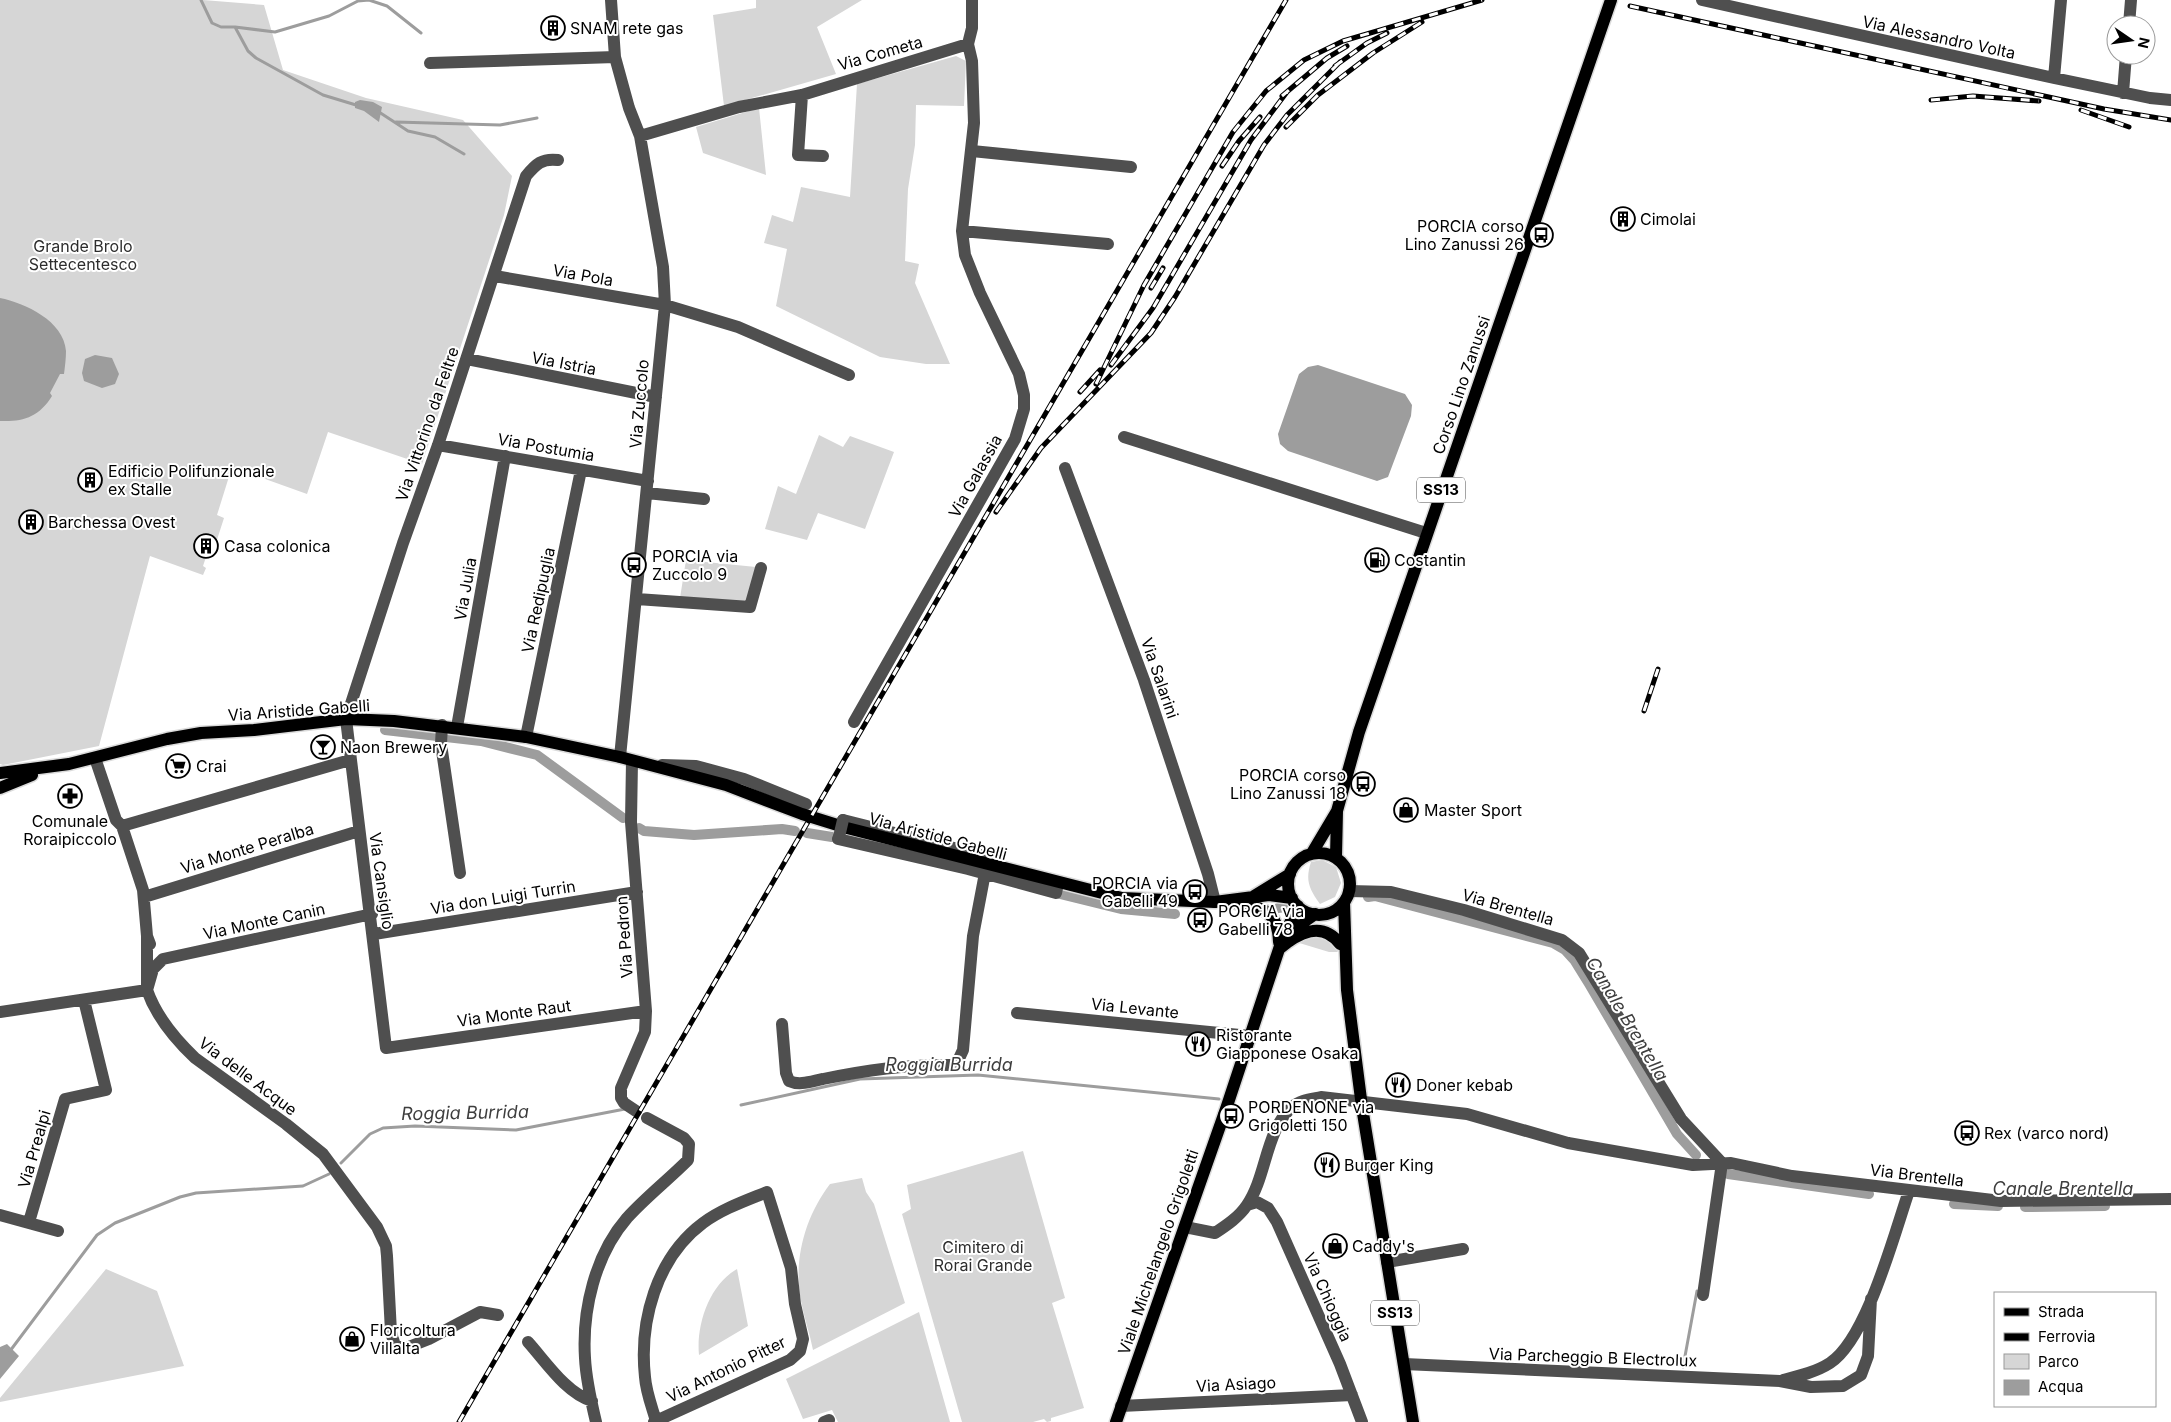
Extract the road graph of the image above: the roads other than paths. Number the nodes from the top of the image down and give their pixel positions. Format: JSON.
{"nodes":[{"id":1,"x":611,"y":0,"type":"edge"},
{"id":2,"x":972,"y":0,"type":"edge"},
{"id":3,"x":1611,"y":0,"type":"edge"},
{"id":4,"x":1702,"y":0,"type":"edge"},
{"id":5,"x":2061,"y":0,"type":"edge"},
{"id":6,"x":2131,"y":0,"type":"edge"},
{"id":7,"x":2130,"y":15,"type":"edge"},
{"id":8,"x":968,"y":44,"type":"junction"},
{"id":9,"x":615,"y":57,"type":"junction"},
{"id":10,"x":430,"y":63,"type":"dead end"},
{"id":11,"x":2125,"y":65,"type":"edge"},
{"id":12,"x":2054,"y":78,"type":"junction"},
{"id":13,"x":2123,"y":93,"type":"junction"},
{"id":14,"x":802,"y":95,"type":"junction"},
{"id":15,"x":2171,"y":100,"type":"edge"},
{"id":16,"x":640,"y":136,"type":"junction"},
{"id":17,"x":972,"y":151,"type":"junction"},
{"id":18,"x":822,"y":156,"type":"dead end"},
{"id":19,"x":558,"y":160,"type":"dead end"},
{"id":20,"x":1131,"y":167,"type":"dead end"},
{"id":21,"x":962,"y":231,"type":"junction"},
{"id":22,"x":1108,"y":244,"type":"dead end"},
{"id":23,"x":495,"y":276,"type":"junction"},
{"id":24,"x":665,"y":305,"type":"junction"},
{"id":25,"x":467,"y":360,"type":"junction"},
{"id":26,"x":849,"y":375,"type":"dead end"},
{"id":27,"x":656,"y":397,"type":"junction"},
{"id":28,"x":1124,"y":437,"type":"dead end"},
{"id":29,"x":438,"y":445,"type":"junction"},
{"id":30,"x":505,"y":456,"type":"junction"},
{"id":31,"x":1065,"y":468,"type":"dead end"},
{"id":32,"x":581,"y":470,"type":"junction"},
{"id":33,"x":648,"y":487,"type":"junction"},
{"id":34,"x":704,"y":499,"type":"dead end"},
{"id":35,"x":1426,"y":533,"type":"junction"},
{"id":36,"x":760,"y":568,"type":"dead end"},
{"id":37,"x":637,"y":599,"type":"junction"},
{"id":38,"x":346,"y":719,"type":"junction"},
{"id":39,"x":854,"y":722,"type":"dead end"},
{"id":40,"x":457,"y":727,"type":"junction"},
{"id":41,"x":442,"y":734,"type":"junction"},
{"id":42,"x":526,"y":737,"type":"junction"},
{"id":43,"x":95,"y":758,"type":"junction"},
{"id":44,"x":626,"y":759,"type":"junction"},
{"id":45,"x":350,"y":760,"type":"junction"},
{"id":46,"x":69,"y":764,"type":"junction"},
{"id":47,"x":652,"y":765,"type":"junction"},
{"id":48,"x":0,"y":773,"type":"edge"},
{"id":49,"x":0,"y":788,"type":"edge"},
{"id":50,"x":806,"y":804,"type":"dead end"},
{"id":51,"x":1337,"y":811,"type":"junction"},
{"id":52,"x":122,"y":826,"type":"junction"},
{"id":53,"x":359,"y":831,"type":"junction"},
{"id":54,"x":1312,"y":854,"type":"junction"},
{"id":55,"x":1336,"y":858,"type":"junction"},
{"id":56,"x":980,"y":868,"type":"junction"},
{"id":57,"x":460,"y":873,"type":"dead end"},
{"id":58,"x":1290,"y":874,"type":"junction"},
{"id":59,"x":637,"y":892,"type":"junction"},
{"id":60,"x":1254,"y":896,"type":"junction"},
{"id":61,"x":1347,"y":896,"type":"junction"},
{"id":62,"x":144,"y":897,"type":"junction"},
{"id":63,"x":1219,"y":901,"type":"junction"},
{"id":64,"x":1295,"y":902,"type":"junction"},
{"id":65,"x":372,"y":914,"type":"junction"},
{"id":66,"x":1318,"y":914,"type":"junction"},
{"id":67,"x":374,"y":934,"type":"junction"},
{"id":68,"x":147,"y":936,"type":"junction"},
{"id":69,"x":1340,"y":944,"type":"junction"},
{"id":70,"x":1279,"y":949,"type":"junction"},
{"id":71,"x":163,"y":959,"type":"junction"},
{"id":72,"x":1347,"y":971,"type":"junction"},
{"id":73,"x":147,"y":990,"type":"junction"},
{"id":74,"x":84,"y":1000,"type":"junction"},
{"id":75,"x":646,"y":1011,"type":"junction"},
{"id":76,"x":0,"y":1012,"type":"edge"},
{"id":77,"x":1017,"y":1013,"type":"dead end"},
{"id":78,"x":782,"y":1024,"type":"dead end"},
{"id":79,"x":1250,"y":1036,"type":"junction"},
{"id":80,"x":386,"y":1048,"type":"joint"},
{"id":81,"x":1361,"y":1105,"type":"junction"},
{"id":82,"x":1721,"y":1170,"type":"junction"},
{"id":83,"x":1909,"y":1190,"type":"junction"},
{"id":84,"x":2171,"y":1199,"type":"edge"},
{"id":85,"x":1247,"y":1206,"type":"junction"},
{"id":86,"x":0,"y":1215,"type":"edge"},
{"id":87,"x":29,"y":1222,"type":"junction"},
{"id":88,"x":1185,"y":1226,"type":"junction"},
{"id":89,"x":58,"y":1231,"type":"dead end"},
{"id":90,"x":1463,"y":1249,"type":"dead end"},
{"id":91,"x":1387,"y":1262,"type":"junction"},
{"id":92,"x":1703,"y":1295,"type":"dead end"},
{"id":93,"x":1871,"y":1299,"type":"junction"},
{"id":94,"x":498,"y":1315,"type":"dead end"},
{"id":95,"x":1854,"y":1336,"type":"junction"},
{"id":96,"x":1868,"y":1341,"type":"junction"},
{"id":97,"x":528,"y":1342,"type":"dead end"},
{"id":98,"x":1404,"y":1364,"type":"junction"},
{"id":99,"x":1780,"y":1381,"type":"junction"},
{"id":100,"x":1352,"y":1395,"type":"junction"},
{"id":101,"x":592,"y":1401,"type":"junction"},
{"id":102,"x":1121,"y":1406,"type":"junction"},
{"id":103,"x":596,"y":1422,"type":"edge"},
{"id":104,"x":655,"y":1422,"type":"edge"},
{"id":105,"x":1116,"y":1422,"type":"edge"},
{"id":106,"x":1362,"y":1422,"type":"edge"},
{"id":107,"x":1414,"y":1422,"type":"edge"}],
"edges":[{"from":1,"to":9,"type":"street","name":"Via Zuccolo"},
{"from":2,"to":8,"type":"street","name":"Via Galassia"},
{"from":3,"to":35,"type":"main road","name":"Corso Lino Zanussi","number":"SS13"},
{"from":4,"to":12,"type":"street","name":"Via Alessandro Volta"},
{"from":5,"to":12,"type":"street"},
{"from":6,"to":7,"type":"street"},
{"from":8,"to":14,"type":"street","name":"Via Cometa"},
{"from":8,"to":17,"type":"street","name":"Via Galassia"},
{"from":9,"to":10,"type":"street"},
{"from":9,"to":16,"type":"street","name":"Via Zuccolo"},
{"from":11,"to":13,"type":"street"},
{"from":12,"to":13,"type":"street","name":"Via Alessandro Volta"},
{"from":13,"to":15,"type":"street","name":"Via Alessandro Volta"},
{"from":14,"to":16,"type":"street","name":"Via Cometa"},
{"from":14,"to":18,"type":"street"},
{"from":16,"to":24,"type":"street","name":"Via Zuccolo"},
{"from":17,"to":20,"type":"street"},
{"from":17,"to":21,"type":"street","name":"Via Galassia"},
{"from":19,"to":23,"type":"street","name":"Via Vittorino da Feltre"},
{"from":21,"to":22,"type":"street"},
{"from":21,"to":39,"type":"street","name":"Via Galassia"},
{"from":23,"to":24,"type":"street","name":"Via Pola"},
{"from":23,"to":25,"type":"street","name":"Via Vittorino da Feltre"},
{"from":24,"to":26,"type":"street","name":"Via Pola"},
{"from":24,"to":27,"type":"street","name":"Via Zuccolo"},
{"from":25,"to":27,"type":"street","name":"Via Istria"},
{"from":25,"to":29,"type":"street","name":"Via Vittorino da Feltre"},
{"from":27,"to":33,"type":"street","name":"Via Zuccolo"},
{"from":28,"to":35,"type":"street"},
{"from":29,"to":30,"type":"street","name":"Via Postumia"},
{"from":29,"to":38,"type":"street","name":"Via Vittorino da Feltre"},
{"from":30,"to":32,"type":"street","name":"Via Postumia"},
{"from":30,"to":40,"type":"street","name":"Via Julia"},
{"from":31,"to":63,"type":"street","name":"Via Salarini"},
{"from":32,"to":33,"type":"street","name":"Via Postumia"},
{"from":32,"to":42,"type":"street","name":"Via Redipuglia"},
{"from":33,"to":34,"type":"street","name":"Via Postumia"},
{"from":33,"to":37,"type":"street","name":"Via Zuccolo"},
{"from":35,"to":51,"type":"main road","name":"Corso Lino Zanussi","number":"SS13"},
{"from":36,"to":37,"type":"street"},
{"from":37,"to":44,"type":"street","name":"Via Zuccolo"},
{"from":38,"to":41,"type":"main road","name":"Via Aristide Gabelli"},
{"from":38,"to":43,"type":"main road","name":"Via Aristide Gabelli"},
{"from":38,"to":45,"type":"street","name":"Via Cansiglio"},
{"from":40,"to":41,"type":"main road","name":"Via Aristide Gabelli"},
{"from":40,"to":42,"type":"main road","name":"Via Aristide Gabelli"},
{"from":41,"to":57,"type":"street"},
{"from":42,"to":44,"type":"main road","name":"Via Aristide Gabelli"},
{"from":43,"to":46,"type":"main road","name":"Via Aristide Gabelli"},
{"from":43,"to":52,"type":"street","name":"Via delle Acque"},
{"from":44,"to":47,"type":"main road","name":"Via Aristide Gabelli"},
{"from":44,"to":59,"type":"street","name":"Via Pedron"},
{"from":45,"to":52,"type":"street"},
{"from":45,"to":53,"type":"street","name":"Via Cansiglio"},
{"from":46,"to":48,"type":"main road","name":"Via Aristide Gabelli"},
{"from":46,"to":49,"type":"main road","name":"Via Aristide Gabelli"},
{"from":47,"to":50,"type":"street","name":"Via Aristide Gabelli"},
{"from":47,"to":56,"type":"main road","name":"Via Aristide Gabelli"},
{"from":51,"to":54,"type":"main road","name":"Corso Lino Zanussi"},
{"from":51,"to":55,"type":"main road","name":"Corso Lino Zanussi"},
{"from":52,"to":62,"type":"street","name":"Via delle Acque"},
{"from":53,"to":62,"type":"street","name":"Via Monte Peralba"},
{"from":53,"to":65,"type":"street","name":"Via Cansiglio"},
{"from":54,"to":55,"type":"main road"},
{"from":54,"to":58,"type":"main road"},
{"from":55,"to":61,"type":"main road"},
{"from":56,"to":56,"type":"street","bridge":true},
{"from":56,"to":63,"type":"main road","name":"Via Aristide Gabelli"},
{"from":56,"to":78,"type":"street"},
{"from":58,"to":60,"type":"main road","name":"Via Aristide Gabelli"},
{"from":58,"to":64,"type":"main road"},
{"from":59,"to":67,"type":"street","name":"Via don Luigi Turrin"},
{"from":59,"to":75,"type":"street","name":"Via Pedron"},
{"from":60,"to":63,"type":"main road","name":"Via Aristide Gabelli"},
{"from":60,"to":64,"type":"main road","name":"Via Aristide Gabelli"},
{"from":61,"to":66,"type":"main road"},
{"from":61,"to":72,"type":"main road"},
{"from":61,"to":82,"type":"street","name":"Via Brentella"},
{"from":62,"to":68,"type":"street","name":"Via delle Acque"},
{"from":63,"to":70,"type":"main road","name":"Via Aristide Gabelli"},
{"from":64,"to":66,"type":"main road"},
{"from":64,"to":70,"type":"main road"},
{"from":65,"to":67,"type":"street","name":"Via Cansiglio"},
{"from":65,"to":71,"type":"street","name":"Via Monte Canin"},
{"from":66,"to":69,"type":"main road"},
{"from":66,"to":70,"type":"main road"},
{"from":67,"to":80,"type":"street","name":"Via Cansiglio"},
{"from":68,"to":71,"type":"street","name":"Via delle Acque"},
{"from":68,"to":73,"type":"street","name":"Via delle Acque"},
{"from":69,"to":70,"type":"main road"},
{"from":69,"to":72,"type":"main road"},
{"from":70,"to":79,"type":"main road"},
{"from":71,"to":73,"type":"street"},
{"from":72,"to":81,"type":"main road","number":"SS13"},
{"from":73,"to":74,"type":"street"},
{"from":73,"to":94,"type":"street","name":"Via delle Acque"},
{"from":74,"to":76,"type":"street"},
{"from":74,"to":87,"type":"street","name":"Via Prealpi"},
{"from":75,"to":80,"type":"street","name":"Via Monte Raut"},
{"from":75,"to":101,"type":"street","name":"Via Pedron"},
{"from":77,"to":79,"type":"street","name":"Via Levante"},
{"from":79,"to":88,"type":"main road","name":"Viale Michelangelo Grigoletti"},
{"from":81,"to":82,"type":"street"},
{"from":81,"to":85,"type":"street"},
{"from":81,"to":91,"type":"main road","number":"SS13"},
{"from":82,"to":83,"type":"street","name":"Via Brentella"},
{"from":82,"to":92,"type":"street"},
{"from":83,"to":84,"type":"street","name":"Via Brentella"},
{"from":83,"to":93,"type":"street","name":"Via Parcheggio B Electrolux"},
{"from":85,"to":88,"type":"street"},
{"from":85,"to":100,"type":"street","name":"Via Chioggia"},
{"from":86,"to":87,"type":"street"},
{"from":87,"to":89,"type":"street"},
{"from":88,"to":102,"type":"main road","name":"Viale Michelangelo Grigoletti"},
{"from":90,"to":91,"type":"street"},
{"from":91,"to":98,"type":"main road","number":"SS13"},
{"from":93,"to":95,"type":"street","name":"Via Parcheggio B Electrolux"},
{"from":93,"to":96,"type":"street","name":"Via Parcheggio B Electrolux"},
{"from":95,"to":96,"type":"street"},
{"from":95,"to":99,"type":"street","name":"Via Parcheggio B Electrolux"},
{"from":96,"to":99,"type":"street","name":"Via Parcheggio B Electrolux"},
{"from":97,"to":101,"type":"street"},
{"from":98,"to":99,"type":"street","name":"Via Parcheggio B Electrolux"},
{"from":98,"to":107,"type":"main road","number":"SS13"},
{"from":100,"to":102,"type":"street","name":"Via Asiago"},
{"from":100,"to":106,"type":"street","name":"Via Chioggia"},
{"from":101,"to":103,"type":"street"},
{"from":102,"to":105,"type":"main road","name":"Viale Michelangelo Grigoletti"},
{"from":104,"to":104,"type":"street","name":"Via Antonio Pitter"}]}
